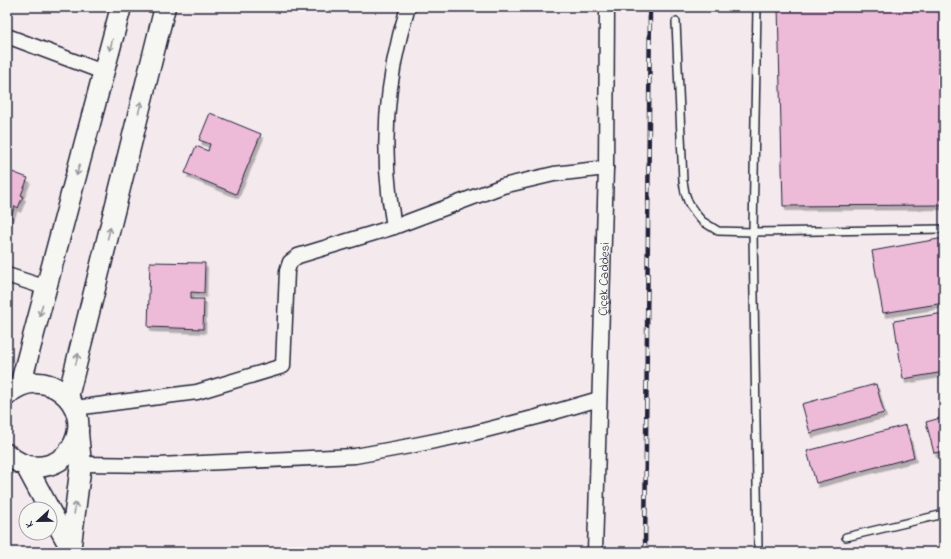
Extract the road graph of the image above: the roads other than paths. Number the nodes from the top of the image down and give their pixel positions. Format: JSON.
{"nodes":[{"id":1,"x":121,"y":7,"type":"edge"},
{"id":2,"x":165,"y":7,"type":"edge"},
{"id":3,"x":408,"y":7,"type":"edge"},
{"id":4,"x":607,"y":7,"type":"edge"},
{"id":5,"x":757,"y":7,"type":"edge"},
{"id":6,"x":676,"y":22,"type":"dead end"},
{"id":7,"x":7,"y":36,"type":"edge"},
{"id":8,"x":103,"y":72,"type":"junction"},
{"id":9,"x":606,"y":168,"type":"junction"},
{"id":10,"x":394,"y":227,"type":"junction"},
{"id":11,"x":944,"y":229,"type":"edge"},
{"id":12,"x":753,"y":232,"type":"junction"},
{"id":13,"x":7,"y":276,"type":"edge"},
{"id":14,"x":47,"y":288,"type":"junction"},
{"id":15,"x":13,"y":391,"type":"edge"},
{"id":16,"x":599,"y":398,"type":"junction"},
{"id":17,"x":72,"y":403,"type":"junction"},
{"id":18,"x":78,"y":432,"type":"junction"},
{"id":19,"x":13,"y":460,"type":"edge"},
{"id":20,"x":81,"y":464,"type":"junction"},
{"id":21,"x":43,"y":501,"type":"edge"},
{"id":22,"x":944,"y":514,"type":"edge"},
{"id":23,"x":58,"y":526,"type":"edge"},
{"id":24,"x":846,"y":538,"type":"dead end"},
{"id":25,"x":758,"y":547,"type":"dead end"},
{"id":26,"x":70,"y":549,"type":"edge"},
{"id":27,"x":595,"y":552,"type":"edge"}],
"edges":[{"from":1,"to":8,"type":"street","one_way":true},
{"from":17,"to":2,"type":"street","one_way":true},
{"from":3,"to":10,"type":"street"},
{"from":4,"to":9,"type":"street","name":"Çiçek Caddesi"},
{"from":5,"to":12,"type":"lane"},
{"from":6,"to":12,"type":"lane"},
{"from":7,"to":8,"type":"street"},
{"from":8,"to":14,"type":"street","one_way":true},
{"from":9,"to":10,"type":"street"},
{"from":9,"to":16,"type":"street","name":"Çiçek Caddesi"},
{"from":10,"to":17,"type":"street"},
{"from":11,"to":12,"type":"lane"},
{"from":12,"to":25,"type":"lane"},
{"from":13,"to":14,"type":"street"},
{"from":14,"to":15,"type":"street","one_way":true},
{"from":15,"to":17,"type":"street"},
{"from":16,"to":20,"type":"street"},
{"from":16,"to":27,"type":"street","name":"Çiçek Caddesi"},
{"from":17,"to":18,"type":"street"},
{"from":18,"to":19,"type":"street"},
{"from":18,"to":20,"type":"street"},
{"from":19,"to":21,"type":"street"},
{"from":26,"to":20,"type":"street","one_way":true},
{"from":22,"to":24,"type":"lane"},
{"from":23,"to":26,"type":"street"}]}
